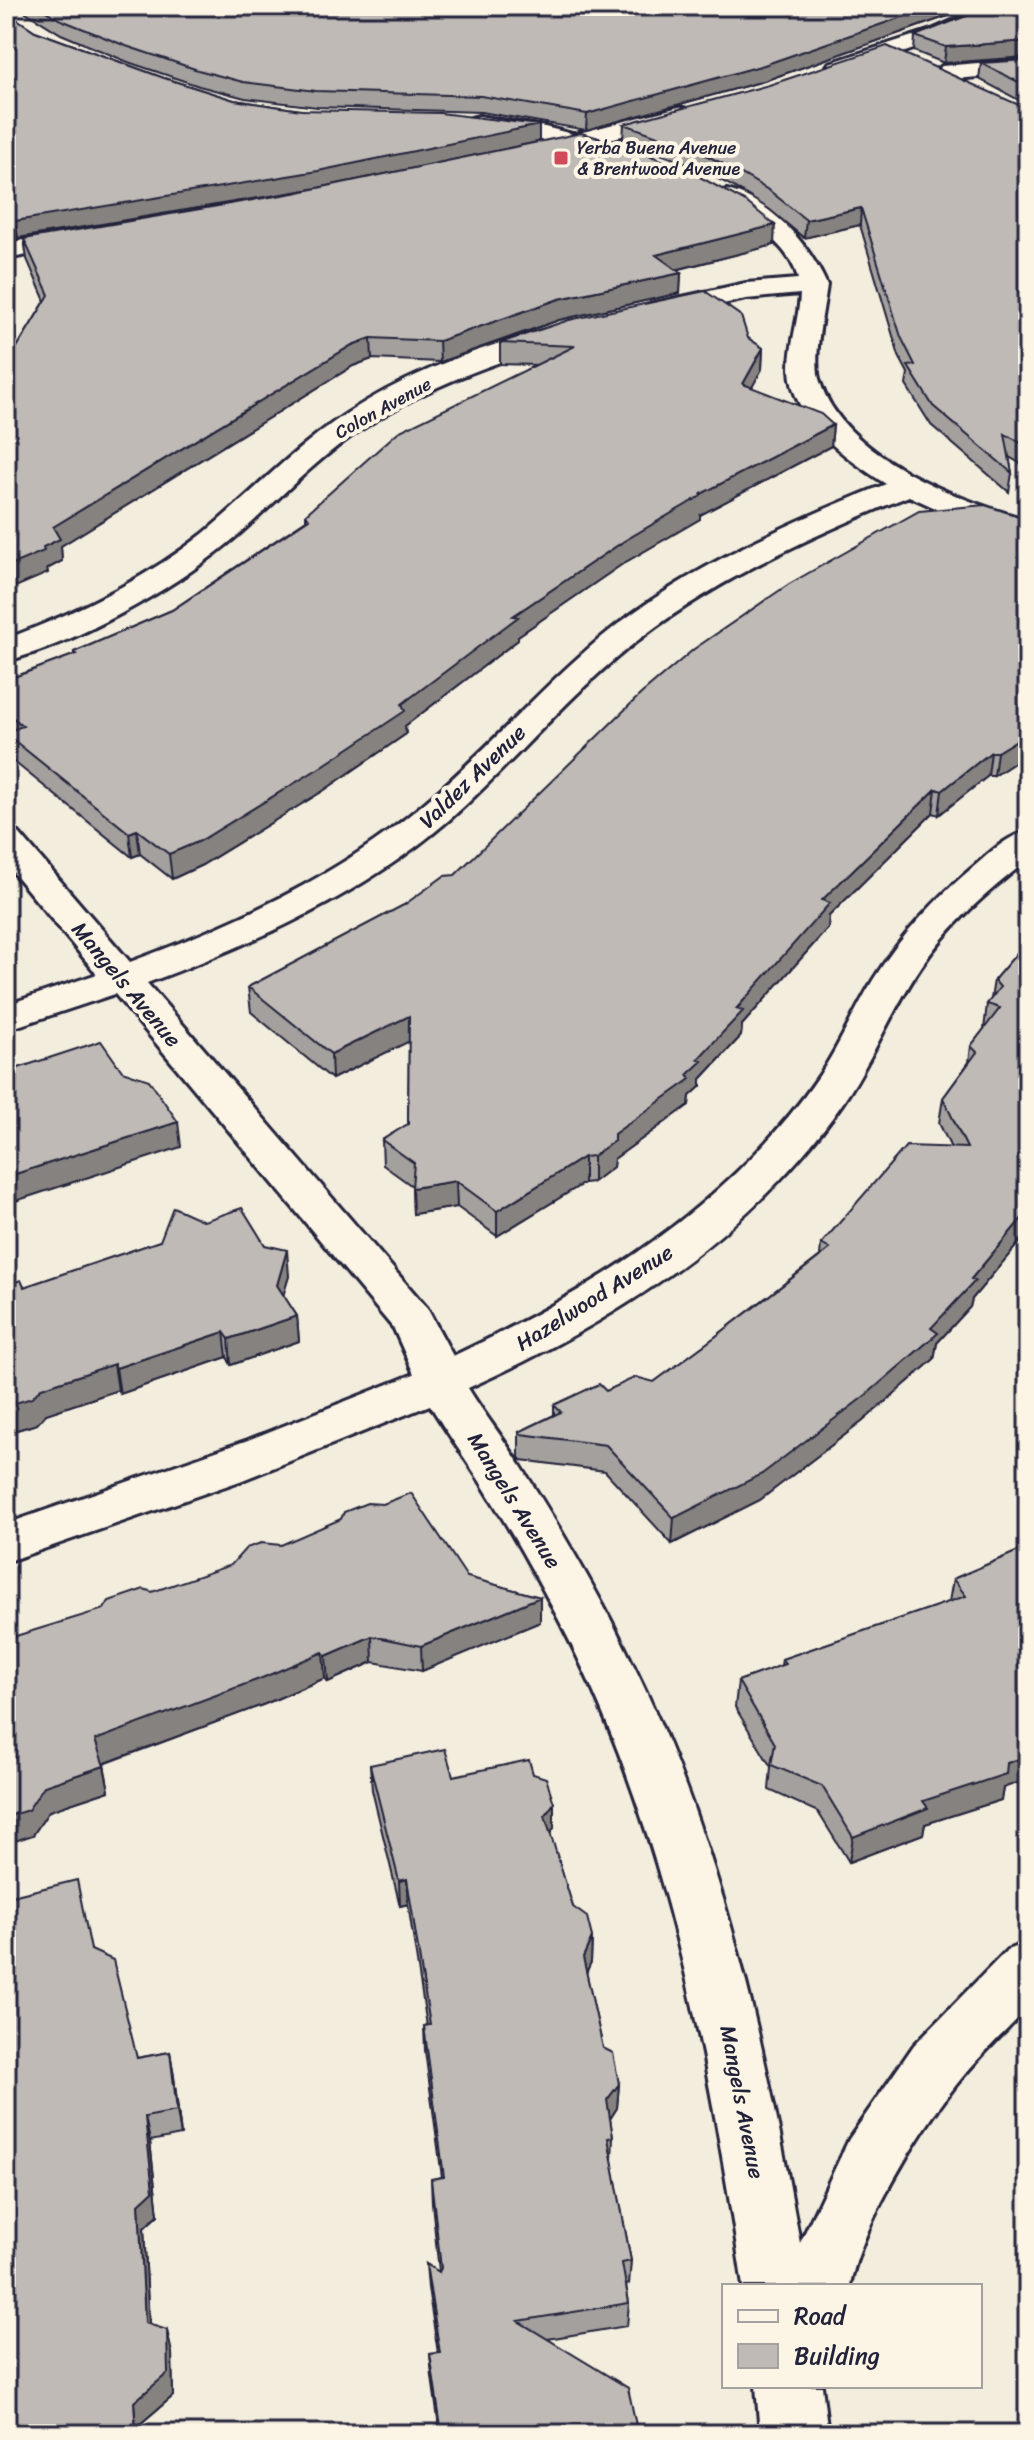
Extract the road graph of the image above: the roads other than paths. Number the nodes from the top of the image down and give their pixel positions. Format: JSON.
{"nodes":[{"id":1,"x":1004,"y":6,"type":"edge"},
{"id":2,"x":888,"y":51,"type":"junction"},
{"id":3,"x":1028,"y":66,"type":"edge"},
{"id":4,"x":928,"y":67,"type":"junction"},
{"id":5,"x":821,"y":73,"type":"edge"},
{"id":6,"x":979,"y":92,"type":"edge"},
{"id":7,"x":703,"y":108,"type":"edge"},
{"id":8,"x":454,"y":120,"type":"edge"},
{"id":9,"x":577,"y":141,"type":"junction"},
{"id":10,"x":517,"y":156,"type":"edge"},
{"id":11,"x":642,"y":161,"type":"edge"},
{"id":12,"x":703,"y":185,"type":"edge"},
{"id":13,"x":107,"y":235,"type":"edge"},
{"id":14,"x":6,"y":251,"type":"edge"},
{"id":15,"x":814,"y":285,"type":"junction"},
{"id":16,"x":637,"y":315,"type":"edge"},
{"id":17,"x":578,"y":329,"type":"edge"},
{"id":18,"x":909,"y":485,"type":"junction"},
{"id":19,"x":1028,"y":530,"type":"edge"},
{"id":20,"x":6,"y":651,"type":"edge"},
{"id":21,"x":6,"y":841,"type":"edge"},
{"id":22,"x":1028,"y":842,"type":"edge"},
{"id":23,"x":123,"y":978,"type":"junction"},
{"id":24,"x":6,"y":1018,"type":"edge"},
{"id":25,"x":442,"y":1383,"type":"junction"},
{"id":26,"x":6,"y":1543,"type":"edge"},
{"id":27,"x":1028,"y":1968,"type":"edge"},
{"id":28,"x":775,"y":2284,"type":"edge"},
{"id":29,"x":818,"y":2284,"type":"edge"},
{"id":30,"x":789,"y":2388,"type":"edge"},
{"id":31,"x":801,"y":2388,"type":"edge"},
{"id":32,"x":794,"y":2434,"type":"edge"},
{"id":33,"x":802,"y":2434,"type":"edge"}],
"edges":[{"from":1,"to":2,"type":"street"},
{"from":2,"to":4,"type":"street"},
{"from":2,"to":5,"type":"street"},
{"from":3,"to":4,"type":"street"},
{"from":4,"to":6,"type":"street"},
{"from":7,"to":9,"type":"street"},
{"from":8,"to":9,"type":"street"},
{"from":9,"to":10,"type":"street"},
{"from":9,"to":11,"type":"street"},
{"from":12,"to":15,"type":"street"},
{"from":13,"to":14,"type":"street"},
{"from":15,"to":16,"type":"street"},
{"from":15,"to":18,"type":"street"},
{"from":17,"to":20,"type":"street","name":"Colon Avenue"},
{"from":18,"to":19,"type":"street"},
{"from":18,"to":23,"type":"street","name":"Valdez Avenue"},
{"from":21,"to":23,"type":"street","name":"Mangels Avenue"},
{"from":22,"to":25,"type":"street","name":"Hazelwood Avenue"},
{"from":23,"to":24,"type":"street","name":"Valdez Avenue"},
{"from":23,"to":25,"type":"street","name":"Mangels Avenue"},
{"from":25,"to":26,"type":"street","name":"Hazelwood Avenue"},
{"from":25,"to":28,"type":"street","name":"Mangels Avenue"},
{"from":27,"to":29,"type":"street"},
{"from":30,"to":32,"type":"street"},
{"from":31,"to":33,"type":"street"}]}
